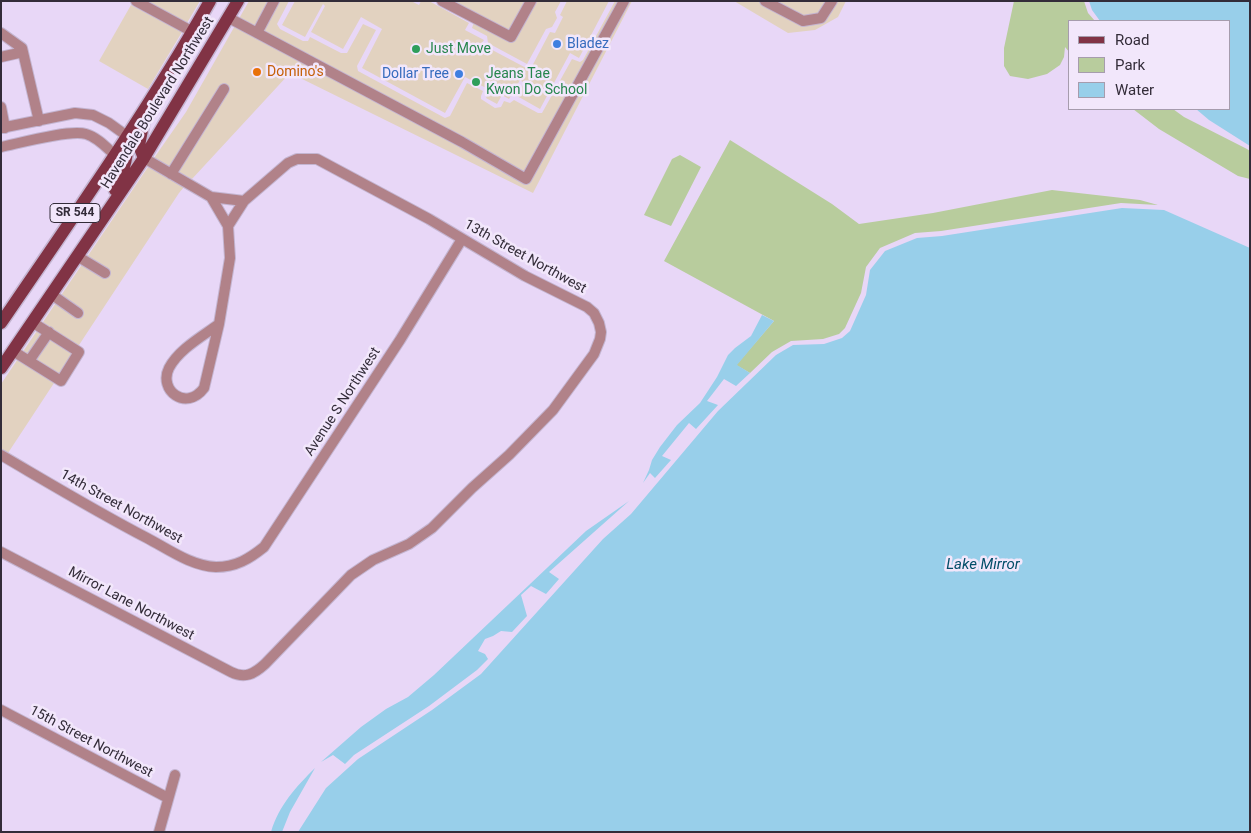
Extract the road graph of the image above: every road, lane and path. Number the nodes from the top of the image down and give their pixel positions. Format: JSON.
{"nodes":[{"id":1,"x":136,"y":1,"type":"edge"},
{"id":2,"x":210,"y":1,"type":"edge"},
{"id":3,"x":238,"y":1,"type":"edge"},
{"id":4,"x":274,"y":1,"type":"edge"},
{"id":5,"x":442,"y":1,"type":"edge"},
{"id":6,"x":531,"y":1,"type":"edge"},
{"id":7,"x":624,"y":1,"type":"edge"},
{"id":8,"x":832,"y":1,"type":"edge"},
{"id":9,"x":767,"y":2,"type":"edge"},
{"id":10,"x":229,"y":18,"type":"junction"},
{"id":11,"x":193,"y":32,"type":"junction"},
{"id":12,"x":1,"y":33,"type":"edge"},
{"id":13,"x":257,"y":33,"type":"junction"},
{"id":14,"x":23,"y":52,"type":"junction"},
{"id":15,"x":1,"y":57,"type":"edge"},
{"id":16,"x":224,"y":89,"type":"dead end"},
{"id":17,"x":147,"y":104,"type":"junction"},
{"id":18,"x":1,"y":107,"type":"edge"},
{"id":19,"x":39,"y":121,"type":"junction"},
{"id":20,"x":3,"y":128,"type":"edge"},
{"id":21,"x":126,"y":136,"type":"junction"},
{"id":22,"x":1,"y":147,"type":"edge"},
{"id":23,"x":115,"y":155,"type":"junction"},
{"id":24,"x":144,"y":158,"type":"junction"},
{"id":25,"x":171,"y":174,"type":"junction"},
{"id":26,"x":211,"y":197,"type":"junction"},
{"id":27,"x":244,"y":201,"type":"junction"},
{"id":28,"x":103,"y":218,"type":"junction"},
{"id":29,"x":228,"y":226,"type":"junction"},
{"id":30,"x":462,"y":239,"type":"junction"},
{"id":31,"x":76,"y":256,"type":"junction"},
{"id":32,"x":105,"y":273,"type":"dead end"},
{"id":33,"x":51,"y":294,"type":"junction"},
{"id":34,"x":78,"y":312,"type":"dead end"},
{"id":35,"x":32,"y":322,"type":"junction"},
{"id":36,"x":1,"y":323,"type":"edge"},
{"id":37,"x":219,"y":324,"type":"junction"},
{"id":38,"x":49,"y":332,"type":"junction"},
{"id":39,"x":13,"y":351,"type":"junction"},
{"id":40,"x":29,"y":361,"type":"junction"},
{"id":41,"x":1,"y":368,"type":"edge"},
{"id":42,"x":1,"y":455,"type":"edge"},
{"id":43,"x":1,"y":552,"type":"edge"},
{"id":44,"x":233,"y":566,"type":"joint"},
{"id":45,"x":249,"y":676,"type":"joint"},
{"id":46,"x":1,"y":710,"type":"edge"},
{"id":47,"x":175,"y":775,"type":"dead end"},
{"id":48,"x":168,"y":798,"type":"junction"},
{"id":49,"x":159,"y":832,"type":"edge"}],
"edges":[{"from":1,"to":11,"type":"street"},
{"from":2,"to":11,"type":"main road","name":"Havendale Boulevard Northwest","number":"SR 544"},
{"from":3,"to":10,"type":"main road","name":"Havendale Boulevard Northwest","number":"SR 544"},
{"from":4,"to":13,"type":"street"},
{"from":5,"to":6,"type":"street"},
{"from":7,"to":13,"type":"street"},
{"from":8,"to":9,"type":"street"},
{"from":10,"to":13,"type":"street"},
{"from":10,"to":24,"type":"main road","name":"Havendale Boulevard Northwest","number":"SR 544"},
{"from":11,"to":17,"type":"main road","name":"Havendale Boulevard Northwest","number":"SR 544"},
{"from":12,"to":14,"type":"street"},
{"from":14,"to":15,"type":"street"},
{"from":14,"to":19,"type":"street"},
{"from":16,"to":25,"type":"street"},
{"from":17,"to":21,"type":"main road","name":"Havendale Boulevard Northwest","number":"SR 544"},
{"from":17,"to":24,"type":"main road"},
{"from":18,"to":20,"type":"street"},
{"from":19,"to":20,"type":"street"},
{"from":19,"to":21,"type":"street"},
{"from":21,"to":23,"type":"main road","name":"Havendale Boulevard Northwest","number":"SR 544"},
{"from":21,"to":28,"type":"main road"},
{"from":22,"to":23,"type":"street"},
{"from":23,"to":36,"type":"main road","name":"Havendale Boulevard Northwest","number":"SR 544"},
{"from":24,"to":25,"type":"street"},
{"from":24,"to":28,"type":"main road","name":"Havendale Boulevard Northwest","number":"SR 544"},
{"from":25,"to":26,"type":"street"},
{"from":26,"to":27,"type":"street"},
{"from":26,"to":29,"type":"street"},
{"from":27,"to":29,"type":"street","name":"13th Street Northwest"},
{"from":27,"to":30,"type":"street","name":"13th Street Northwest"},
{"from":28,"to":31,"type":"main road","name":"Havendale Boulevard Northwest","number":"SR 544"},
{"from":29,"to":37,"type":"street"},
{"from":30,"to":44,"type":"street","name":"Avenue S Northwest"},
{"from":30,"to":45,"type":"street","name":"13th Street Northwest"},
{"from":31,"to":32,"type":"street"},
{"from":31,"to":33,"type":"main road","name":"Havendale Boulevard Northwest","number":"SR 544"},
{"from":33,"to":34,"type":"street"},
{"from":33,"to":35,"type":"main road","name":"Havendale Boulevard Northwest","number":"SR 544"},
{"from":35,"to":38,"type":"street"},
{"from":35,"to":39,"type":"main road","name":"Havendale Boulevard Northwest","number":"SR 544"},
{"from":37,"to":37,"type":"street"},
{"from":38,"to":40,"type":"street"},
{"from":38,"to":40,"type":"street"},
{"from":39,"to":40,"type":"street"},
{"from":39,"to":41,"type":"main road","name":"Havendale Boulevard Northwest","number":"SR 544"},
{"from":42,"to":44,"type":"street","name":"14th Street Northwest"},
{"from":43,"to":45,"type":"street","name":"Mirror Lane Northwest"},
{"from":46,"to":48,"type":"street","name":"15th Street Northwest"},
{"from":47,"to":48,"type":"street"},
{"from":48,"to":49,"type":"street"}]}
